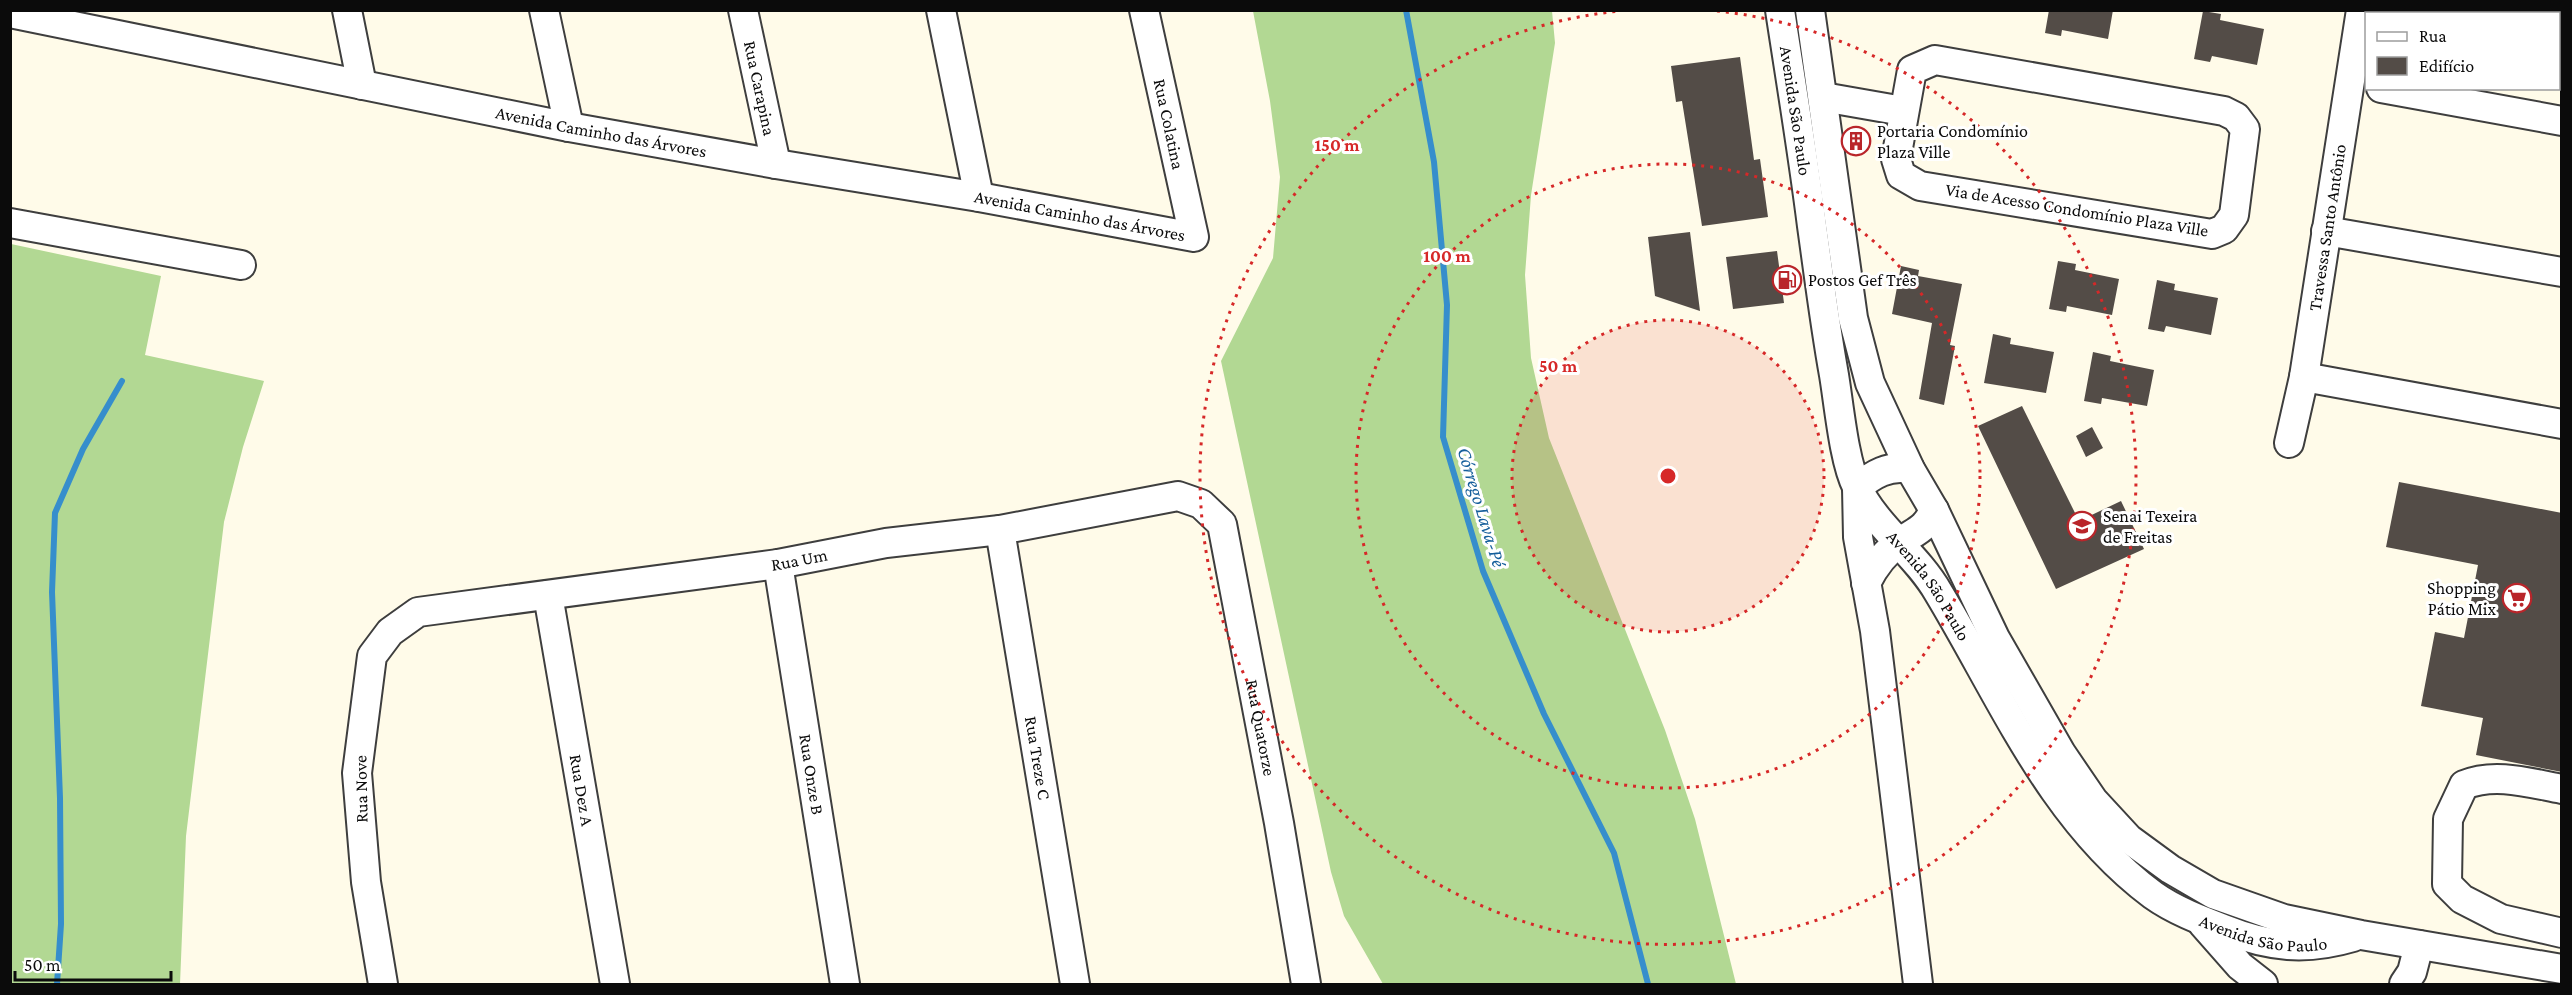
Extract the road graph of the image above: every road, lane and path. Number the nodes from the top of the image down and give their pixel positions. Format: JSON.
{"nodes":[{"id":1,"x":347,"y":10,"type":"edge"},
{"id":2,"x":544,"y":10,"type":"edge"},
{"id":3,"x":743,"y":10,"type":"edge"},
{"id":4,"x":941,"y":10,"type":"edge"},
{"id":5,"x":1144,"y":10,"type":"edge"},
{"id":6,"x":1780,"y":10,"type":"edge"},
{"id":7,"x":1810,"y":10,"type":"edge"},
{"id":8,"x":2361,"y":10,"type":"edge"},
{"id":9,"x":10,"y":13,"type":"edge"},
{"id":10,"x":362,"y":85,"type":"junction"},
{"id":11,"x":2359,"y":85,"type":"edge"},
{"id":12,"x":2392,"y":90,"type":"edge"},
{"id":13,"x":1823,"y":97,"type":"junction"},
{"id":14,"x":1903,"y":111,"type":"junction"},
{"id":15,"x":2562,"y":121,"type":"edge"},
{"id":16,"x":569,"y":127,"type":"junction"},
{"id":17,"x":776,"y":164,"type":"junction"},
{"id":18,"x":979,"y":197,"type":"junction"},
{"id":19,"x":10,"y":223,"type":"edge"},
{"id":20,"x":2326,"y":231,"type":"junction"},
{"id":21,"x":1194,"y":237,"type":"joint"},
{"id":22,"x":241,"y":265,"type":"dead end"},
{"id":23,"x":2562,"y":272,"type":"edge"},
{"id":24,"x":2304,"y":377,"type":"junction"},
{"id":25,"x":2562,"y":424,"type":"edge"},
{"id":26,"x":2289,"y":442,"type":"dead end"},
{"id":27,"x":1910,"y":469,"type":"junction"},
{"id":28,"x":1857,"y":488,"type":"junction"},
{"id":29,"x":1178,"y":496,"type":"joint"},
{"id":30,"x":1935,"y":510,"type":"junction"},
{"id":31,"x":1000,"y":530,"type":"junction"},
{"id":32,"x":1899,"y":542,"type":"junction"},
{"id":33,"x":778,"y":564,"type":"junction"},
{"id":34,"x":1866,"y":583,"type":"junction"},
{"id":35,"x":548,"y":595,"type":"junction"},
{"id":36,"x":418,"y":612,"type":"joint"},
{"id":37,"x":2562,"y":789,"type":"edge"},
{"id":38,"x":2199,"y":920,"type":"junction"},
{"id":39,"x":2562,"y":933,"type":"edge"},
{"id":40,"x":2361,"y":935,"type":"junction"},
{"id":41,"x":2419,"y":945,"type":"junction"},
{"id":42,"x":2562,"y":969,"type":"edge"},
{"id":43,"x":383,"y":984,"type":"edge"},
{"id":44,"x":615,"y":984,"type":"edge"},
{"id":45,"x":845,"y":984,"type":"edge"},
{"id":46,"x":1075,"y":984,"type":"edge"},
{"id":47,"x":1306,"y":984,"type":"edge"},
{"id":48,"x":1918,"y":984,"type":"edge"},
{"id":49,"x":2263,"y":984,"type":"edge"},
{"id":50,"x":2404,"y":984,"type":"edge"}],
"edges":[{"from":1,"to":10,"type":"street"},
{"from":2,"to":16,"type":"street"},
{"from":3,"to":17,"type":"street","name":"Rua Carapina"},
{"from":4,"to":18,"type":"street"},
{"from":5,"to":21,"type":"street","name":"Rua Colatina"},
{"from":6,"to":28,"type":"street","name":"Avenida São Paulo"},
{"from":7,"to":13,"type":"street","name":"Avenida São Paulo"},
{"from":8,"to":11,"type":"street","name":"Travessa Santo Antônio"},
{"from":9,"to":10,"type":"street","name":"Avenida Caminho das Árvores"},
{"from":10,"to":16,"type":"street","name":"Avenida Caminho das Árvores"},
{"from":11,"to":20,"type":"street","name":"Travessa Santo Antônio"},
{"from":12,"to":15,"type":"street"},
{"from":13,"to":14,"type":"street"},
{"from":13,"to":27,"type":"street","name":"Avenida São Paulo"},
{"from":14,"to":14,"type":"street","name":"Via de Acesso Condomínio Plaza Ville"},
{"from":16,"to":17,"type":"street","name":"Avenida Caminho das Árvores"},
{"from":17,"to":18,"type":"street","name":"Avenida Caminho das Árvores"},
{"from":18,"to":21,"type":"street","name":"Avenida Caminho das Árvores"},
{"from":19,"to":22,"type":"street"},
{"from":20,"to":23,"type":"street"},
{"from":20,"to":24,"type":"street","name":"Travessa Santo Antônio"},
{"from":24,"to":25,"type":"street"},
{"from":24,"to":26,"type":"street","name":"Travessa Santo Antônio"},
{"from":27,"to":28,"type":"street"},
{"from":27,"to":30,"type":"street","name":"Avenida São Paulo"},
{"from":28,"to":32,"type":"street","name":"Avenida São Paulo"},
{"from":28,"to":34,"type":"street"},
{"from":29,"to":31,"type":"street","name":"Rua Um"},
{"from":29,"to":47,"type":"street","name":"Rua Quatorze"},
{"from":30,"to":32,"type":"street"},
{"from":30,"to":40,"type":"street","name":"Avenida São Paulo"},
{"from":31,"to":33,"type":"street","name":"Rua Um"},
{"from":31,"to":46,"type":"street","name":"Rua Treze C"},
{"from":32,"to":34,"type":"street"},
{"from":32,"to":38,"type":"street","name":"Avenida São Paulo"},
{"from":33,"to":35,"type":"street","name":"Rua Um"},
{"from":33,"to":45,"type":"street","name":"Rua Onze B"},
{"from":34,"to":48,"type":"street"},
{"from":35,"to":36,"type":"street","name":"Rua Um"},
{"from":35,"to":44,"type":"street","name":"Rua Dez A"},
{"from":36,"to":43,"type":"street","name":"Rua Nove"},
{"from":37,"to":39,"type":"street"},
{"from":38,"to":40,"type":"street","name":"Avenida São Paulo"},
{"from":38,"to":49,"type":"street"},
{"from":40,"to":41,"type":"street","name":"Avenida São Paulo"},
{"from":41,"to":42,"type":"street","name":"Avenida São Paulo"},
{"from":41,"to":50,"type":"street"}]}
